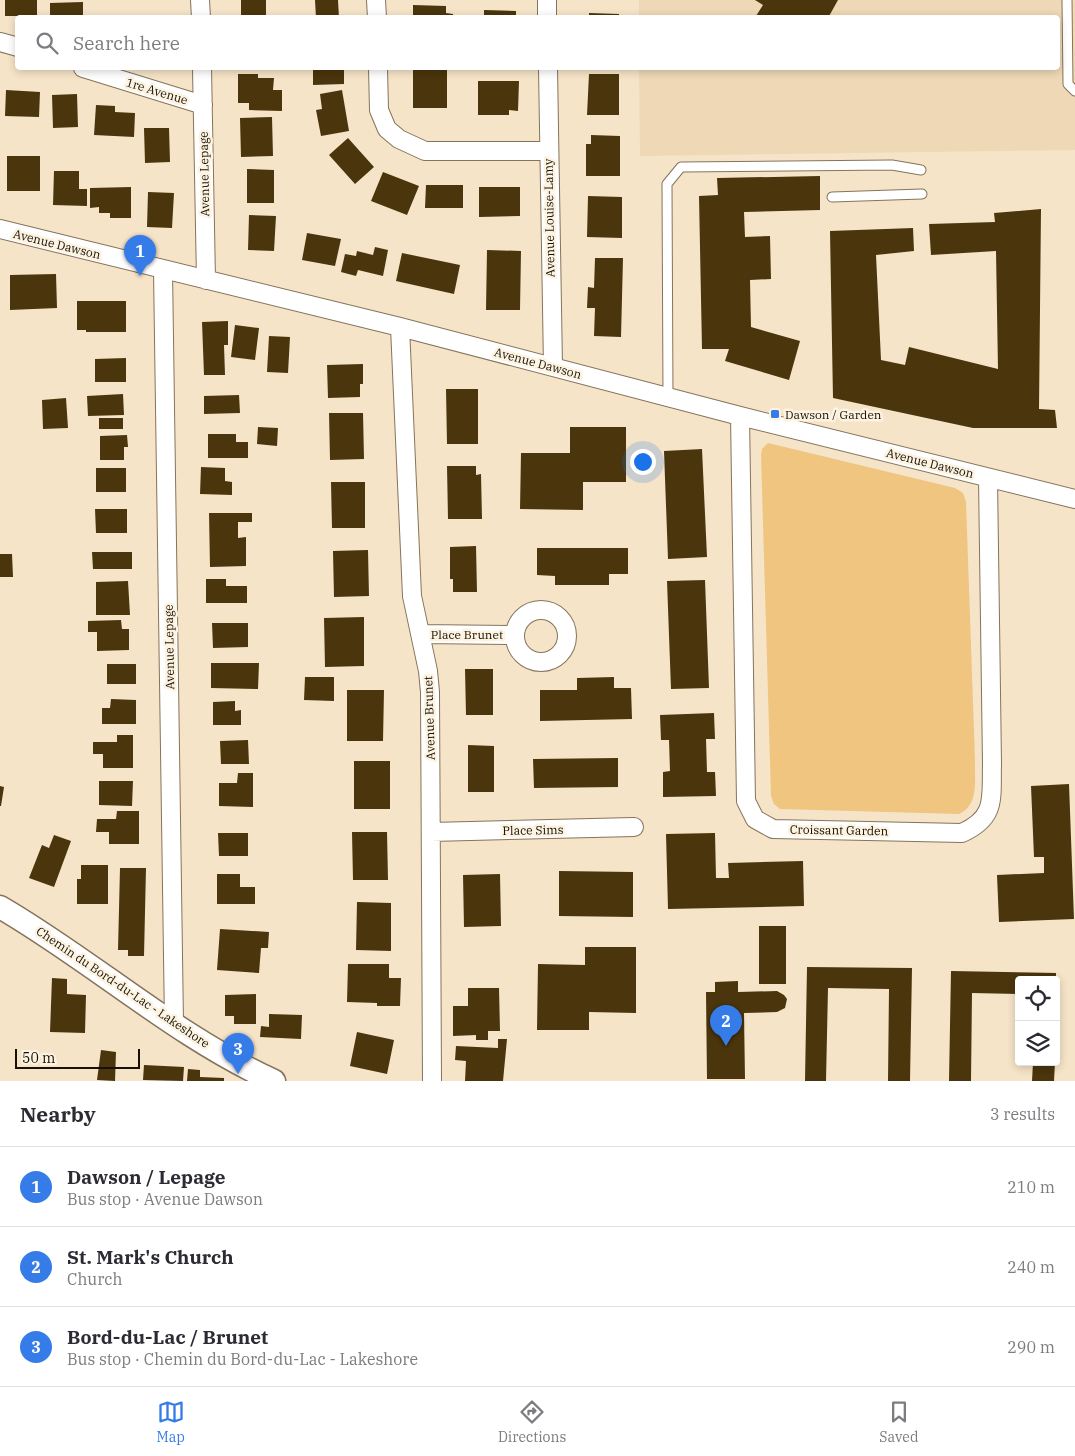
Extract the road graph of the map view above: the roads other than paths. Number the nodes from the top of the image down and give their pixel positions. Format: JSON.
{"nodes":[{"id":1,"x":200,"y":0,"type":"edge"},
{"id":2,"x":376,"y":0,"type":"edge"},
{"id":3,"x":547,"y":0,"type":"edge"},
{"id":4,"x":1067,"y":0,"type":"edge"},
{"id":5,"x":201,"y":15,"type":"edge"},
{"id":6,"x":377,"y":15,"type":"edge"},
{"id":7,"x":548,"y":15,"type":"edge"},
{"id":8,"x":0,"y":42,"type":"edge"},
{"id":9,"x":15,"y":46,"type":"edge"},
{"id":10,"x":89,"y":70,"type":"edge"},
{"id":11,"x":202,"y":70,"type":"edge"},
{"id":12,"x":378,"y":70,"type":"edge"},
{"id":13,"x":548,"y":70,"type":"edge"},
{"id":14,"x":1075,"y":91,"type":"edge"},
{"id":15,"x":203,"y":105,"type":"junction"},
{"id":16,"x":548,"y":151,"type":"junction"},
{"id":17,"x":921,"y":170,"type":"dead end"},
{"id":18,"x":922,"y":194,"type":"dead end"},
{"id":19,"x":832,"y":197,"type":"dead end"},
{"id":20,"x":0,"y":229,"type":"edge"},
{"id":21,"x":162,"y":270,"type":"junction"},
{"id":22,"x":206,"y":280,"type":"junction"},
{"id":23,"x":400,"y":328,"type":"junction"},
{"id":24,"x":553,"y":368,"type":"junction"},
{"id":25,"x":668,"y":397,"type":"junction"},
{"id":26,"x":740,"y":416,"type":"junction"},
{"id":27,"x":988,"y":478,"type":"junction"},
{"id":28,"x":1075,"y":499,"type":"edge"},
{"id":29,"x":420,"y":634,"type":"junction"},
{"id":30,"x":514,"y":635,"type":"dead end"},
{"id":31,"x":634,"y":827,"type":"dead end"},
{"id":32,"x":431,"y":832,"type":"junction"},
{"id":33,"x":0,"y":907,"type":"edge"},
{"id":34,"x":174,"y":1024,"type":"junction"},
{"id":35,"x":263,"y":1079,"type":"edge"},
{"id":36,"x":432,"y":1081,"type":"edge"}],
"edges":[{"from":1,"to":5,"type":"street"},
{"from":2,"to":6,"type":"street"},
{"from":3,"to":7,"type":"street"},
{"from":4,"to":14,"type":"lane"},
{"from":8,"to":9,"type":"street"},
{"from":10,"to":15,"type":"street","name":"1re Avenue"},
{"from":11,"to":15,"type":"street","name":"Avenue Lepage"},
{"from":12,"to":16,"type":"street"},
{"from":13,"to":16,"type":"street","name":"Avenue Louise-Lamy"},
{"from":15,"to":22,"type":"street","name":"Avenue Lepage"},
{"from":16,"to":24,"type":"street","name":"Avenue Louise-Lamy"},
{"from":17,"to":25,"type":"lane"},
{"from":18,"to":19,"type":"lane"},
{"from":20,"to":21,"type":"street","name":"Avenue Dawson"},
{"from":21,"to":22,"type":"street","name":"Avenue Dawson"},
{"from":21,"to":34,"type":"street","name":"Avenue Lepage"},
{"from":22,"to":23,"type":"street","name":"Avenue Dawson"},
{"from":23,"to":24,"type":"street","name":"Avenue Dawson"},
{"from":23,"to":29,"type":"street","name":"Avenue Brunet"},
{"from":24,"to":25,"type":"street","name":"Avenue Dawson"},
{"from":25,"to":26,"type":"street","name":"Avenue Dawson"},
{"from":26,"to":27,"type":"street","name":"Avenue Dawson"},
{"from":26,"to":27,"type":"street","name":"Croissant Garden"},
{"from":27,"to":28,"type":"street","name":"Avenue Dawson"},
{"from":29,"to":30,"type":"street","name":"Place Brunet"},
{"from":29,"to":32,"type":"street","name":"Avenue Brunet"},
{"from":31,"to":32,"type":"street","name":"Place Sims"},
{"from":32,"to":36,"type":"street","name":"Avenue Brunet"},
{"from":33,"to":34,"type":"street","name":"Chemin du Bord-du-Lac - Lakeshore"},
{"from":34,"to":35,"type":"street","name":"Chemin du Bord-du-Lac - Lakeshore"}]}
